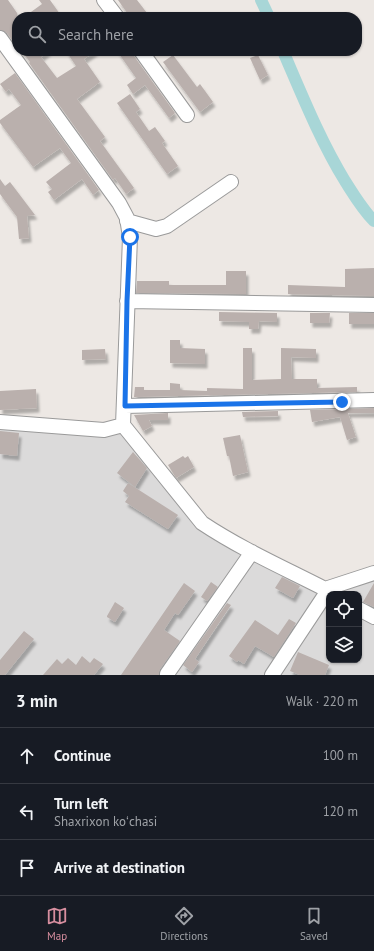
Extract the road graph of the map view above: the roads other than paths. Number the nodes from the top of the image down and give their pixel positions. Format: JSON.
{"nodes":[{"id":1,"x":104,"y":0,"type":"edge"},
{"id":2,"x":113,"y":12,"type":"edge"},
{"id":3,"x":0,"y":38,"type":"edge"},
{"id":4,"x":12,"y":55,"type":"edge"},
{"id":5,"x":13,"y":56,"type":"edge"},
{"id":6,"x":145,"y":56,"type":"edge"},
{"id":7,"x":187,"y":115,"type":"dead end"},
{"id":8,"x":231,"y":182,"type":"dead end"},
{"id":9,"x":127,"y":221,"type":"junction"},
{"id":10,"x":127,"y":301,"type":"junction"},
{"id":11,"x":374,"y":305,"type":"edge"},
{"id":12,"x":374,"y":400,"type":"edge"},
{"id":13,"x":125,"y":406,"type":"junction"},
{"id":14,"x":0,"y":422,"type":"edge"},
{"id":15,"x":123,"y":426,"type":"junction"},
{"id":16,"x":252,"y":552,"type":"junction"},
{"id":17,"x":374,"y":573,"type":"edge"},
{"id":18,"x":334,"y":591,"type":"edge"},
{"id":19,"x":326,"y":593,"type":"edge"},
{"id":20,"x":326,"y":595,"type":"edge"},
{"id":21,"x":362,"y":611,"type":"edge"},
{"id":22,"x":374,"y":617,"type":"edge"},
{"id":23,"x":167,"y":674,"type":"dead end"},
{"id":24,"x":272,"y":675,"type":"edge"}],
"edges":[{"from":1,"to":2,"type":"street"},
{"from":3,"to":4,"type":"street"},
{"from":5,"to":9,"type":"street"},
{"from":6,"to":7,"type":"street"},
{"from":8,"to":9,"type":"street"},
{"from":9,"to":10,"type":"street"},
{"from":10,"to":11,"type":"street"},
{"from":10,"to":13,"type":"street"},
{"from":12,"to":13,"type":"street"},
{"from":13,"to":15,"type":"street"},
{"from":14,"to":15,"type":"street"},
{"from":15,"to":16,"type":"street"},
{"from":16,"to":19,"type":"street"},
{"from":16,"to":23,"type":"street"},
{"from":17,"to":18,"type":"street"},
{"from":20,"to":24,"type":"street"},
{"from":21,"to":22,"type":"street"}]}
